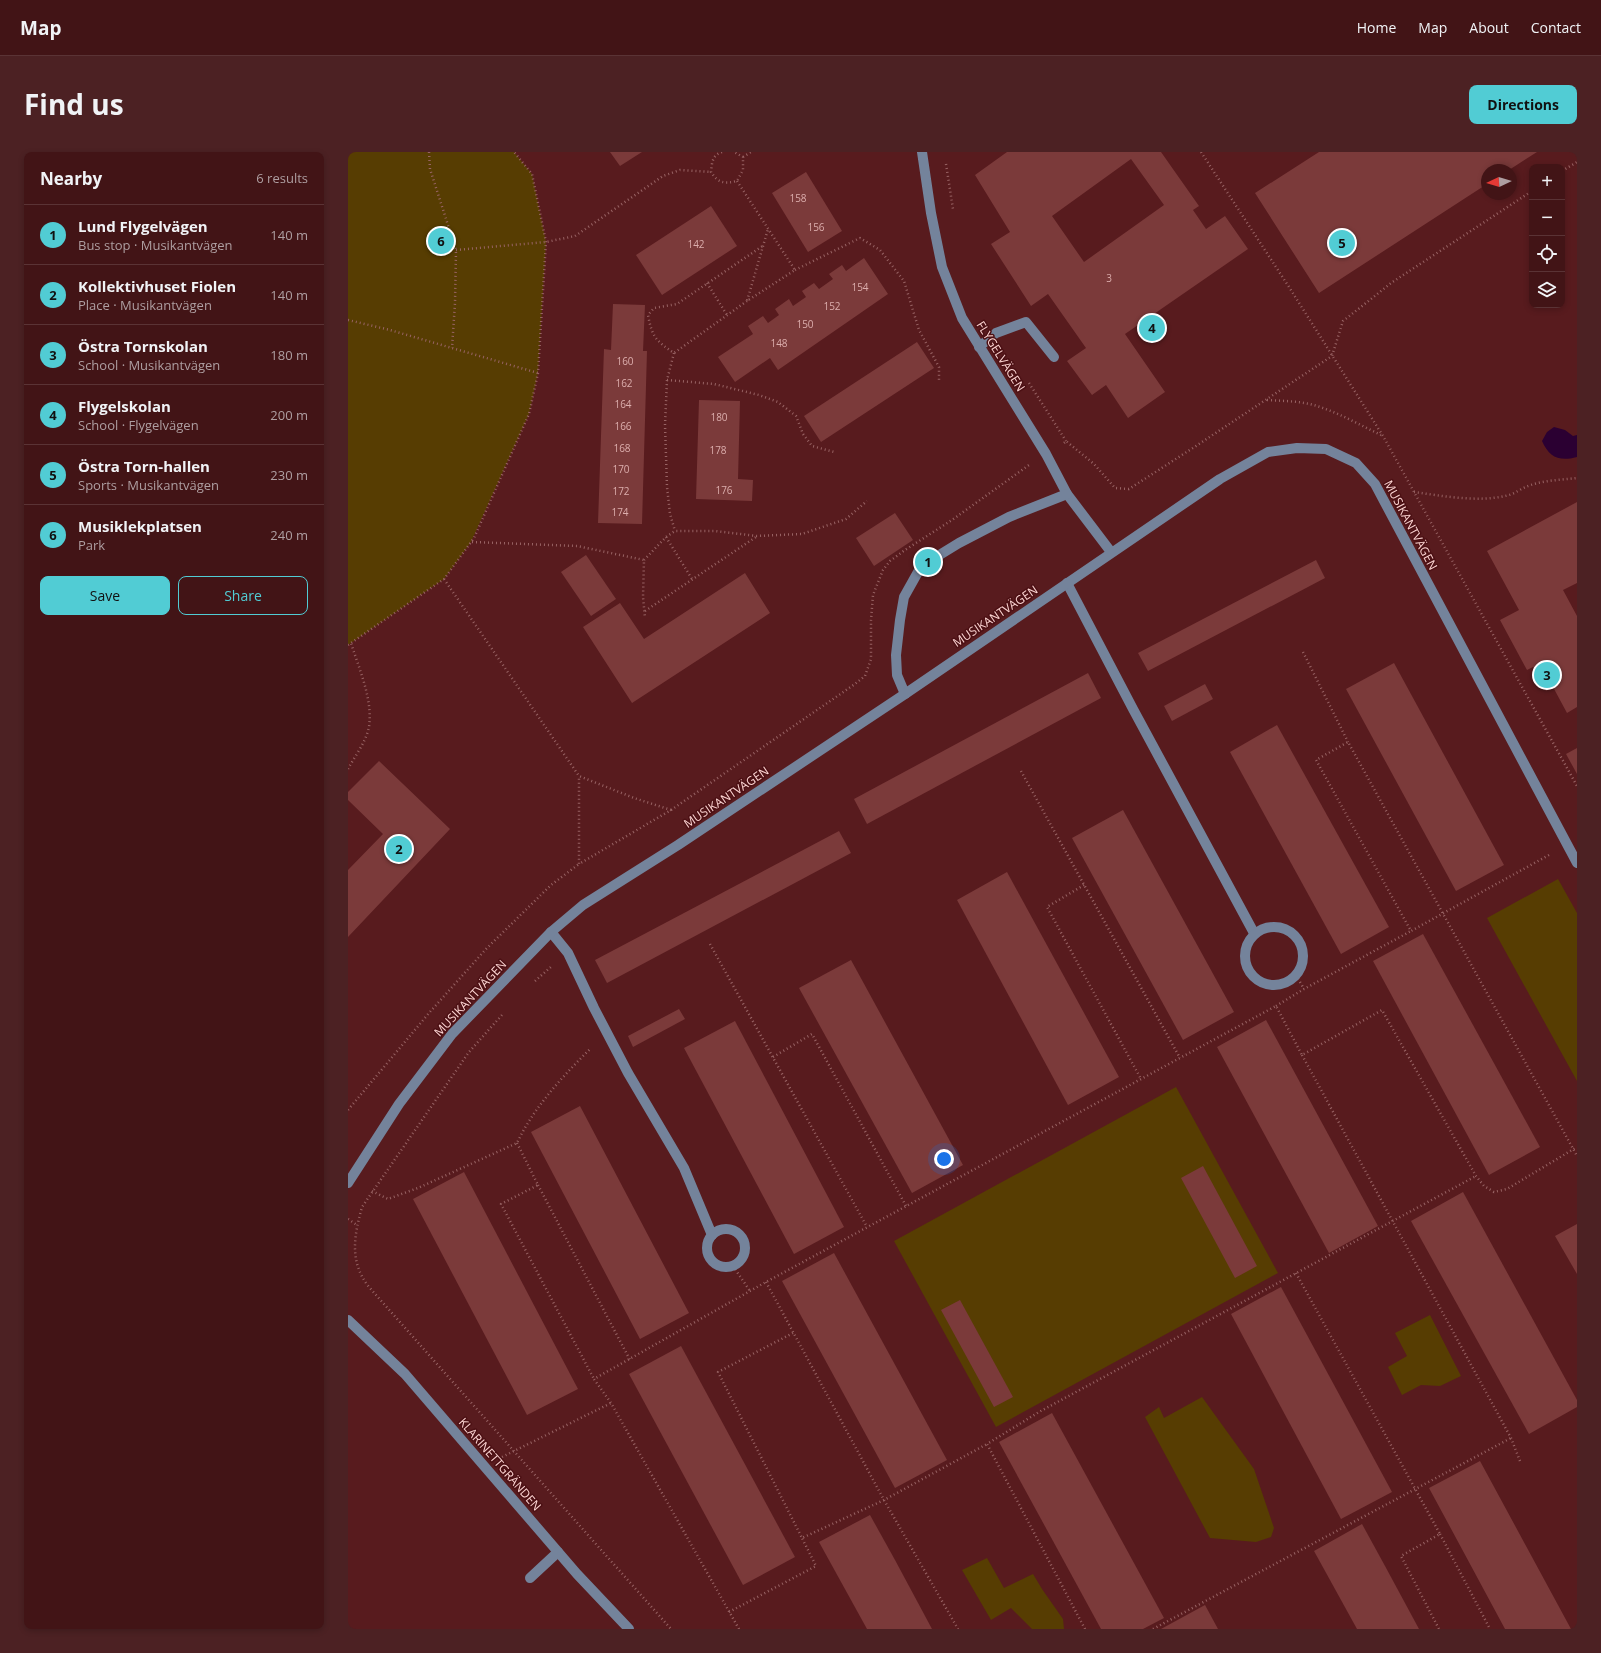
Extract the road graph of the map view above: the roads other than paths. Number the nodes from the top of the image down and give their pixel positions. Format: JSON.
{"nodes":[{"id":1,"x":922,"y":152,"type":"edge"},
{"id":2,"x":979,"y":347,"type":"junction"},
{"id":3,"x":1054,"y":357,"type":"dead end"},
{"id":4,"x":1067,"y":494,"type":"junction"},
{"id":5,"x":1111,"y":552,"type":"junction"},
{"id":6,"x":1067,"y":583,"type":"junction"},
{"id":7,"x":905,"y":694,"type":"junction"},
{"id":8,"x":1577,"y":863,"type":"edge"},
{"id":9,"x":552,"y":932,"type":"junction"},
{"id":10,"x":1254,"y":934,"type":"junction"},
{"id":11,"x":349,"y":1181,"type":"edge"},
{"id":12,"x":712,"y":1234,"type":"junction"},
{"id":13,"x":348,"y":1320,"type":"edge"},
{"id":14,"x":558,"y":1552,"type":"junction"},
{"id":15,"x":530,"y":1578,"type":"dead end"},
{"id":16,"x":629,"y":1629,"type":"edge"}],
"edges":[{"from":1,"to":2,"type":"street","name":"FLYGELVÄGEN"},
{"from":2,"to":3,"type":"street"},
{"from":2,"to":4,"type":"street","name":"FLYGELVÄGEN"},
{"from":4,"to":5,"type":"street","name":"FLYGELVÄGEN"},
{"from":4,"to":7,"type":"street"},
{"from":5,"to":6,"type":"street","name":"MUSIKANTVÄGEN"},
{"from":5,"to":8,"type":"street","name":"MUSIKANTVÄGEN"},
{"from":6,"to":7,"type":"street","name":"MUSIKANTVÄGEN"},
{"from":6,"to":10,"type":"street"},
{"from":7,"to":9,"type":"street","name":"MUSIKANTVÄGEN"},
{"from":9,"to":11,"type":"street","name":"MUSIKANTVÄGEN"},
{"from":9,"to":12,"type":"street"},
{"from":10,"to":10,"type":"street"},
{"from":12,"to":12,"type":"street"},
{"from":13,"to":14,"type":"street","name":"KLARINETTGRÄNDEN"},
{"from":14,"to":15,"type":"street"},
{"from":14,"to":16,"type":"street","name":"KLARINETTGRÄNDEN"}]}
